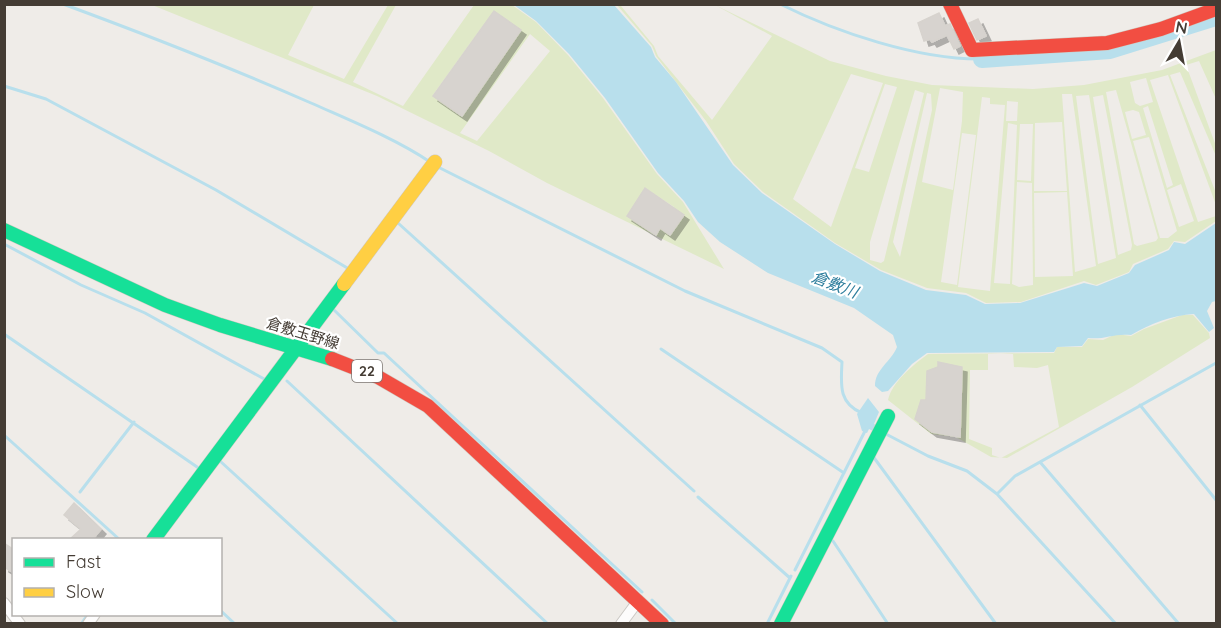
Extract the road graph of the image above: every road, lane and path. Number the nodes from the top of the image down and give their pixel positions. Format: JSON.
{"nodes":[{"id":1,"x":950,"y":4,"type":"edge"},
{"id":2,"x":1216,"y":9,"type":"edge"},
{"id":3,"x":433,"y":164,"type":"dead end"},
{"id":4,"x":4,"y":230,"type":"edge"},
{"id":5,"x":296,"y":348,"type":"junction"},
{"id":6,"x":883,"y":426,"type":"dead end"},
{"id":7,"x":154,"y":538,"type":"edge"},
{"id":8,"x":638,"y":601,"type":"junction"},
{"id":9,"x":621,"y":624,"type":"edge"},
{"id":10,"x":662,"y":624,"type":"edge"},
{"id":11,"x":782,"y":624,"type":"edge"}],
"edges":[{"from":1,"to":2,"type":"street"},
{"from":3,"to":5,"type":"street"},
{"from":4,"to":5,"type":"street","name":"倉敷玉野線","number":"22"},
{"from":5,"to":7,"type":"street"},
{"from":5,"to":8,"type":"street","name":"倉敷玉野線","number":"22"},
{"from":6,"to":11,"type":"street"},
{"from":8,"to":9,"type":"street"},
{"from":8,"to":10,"type":"street","name":"倉敷玉野線","number":"22"}]}
